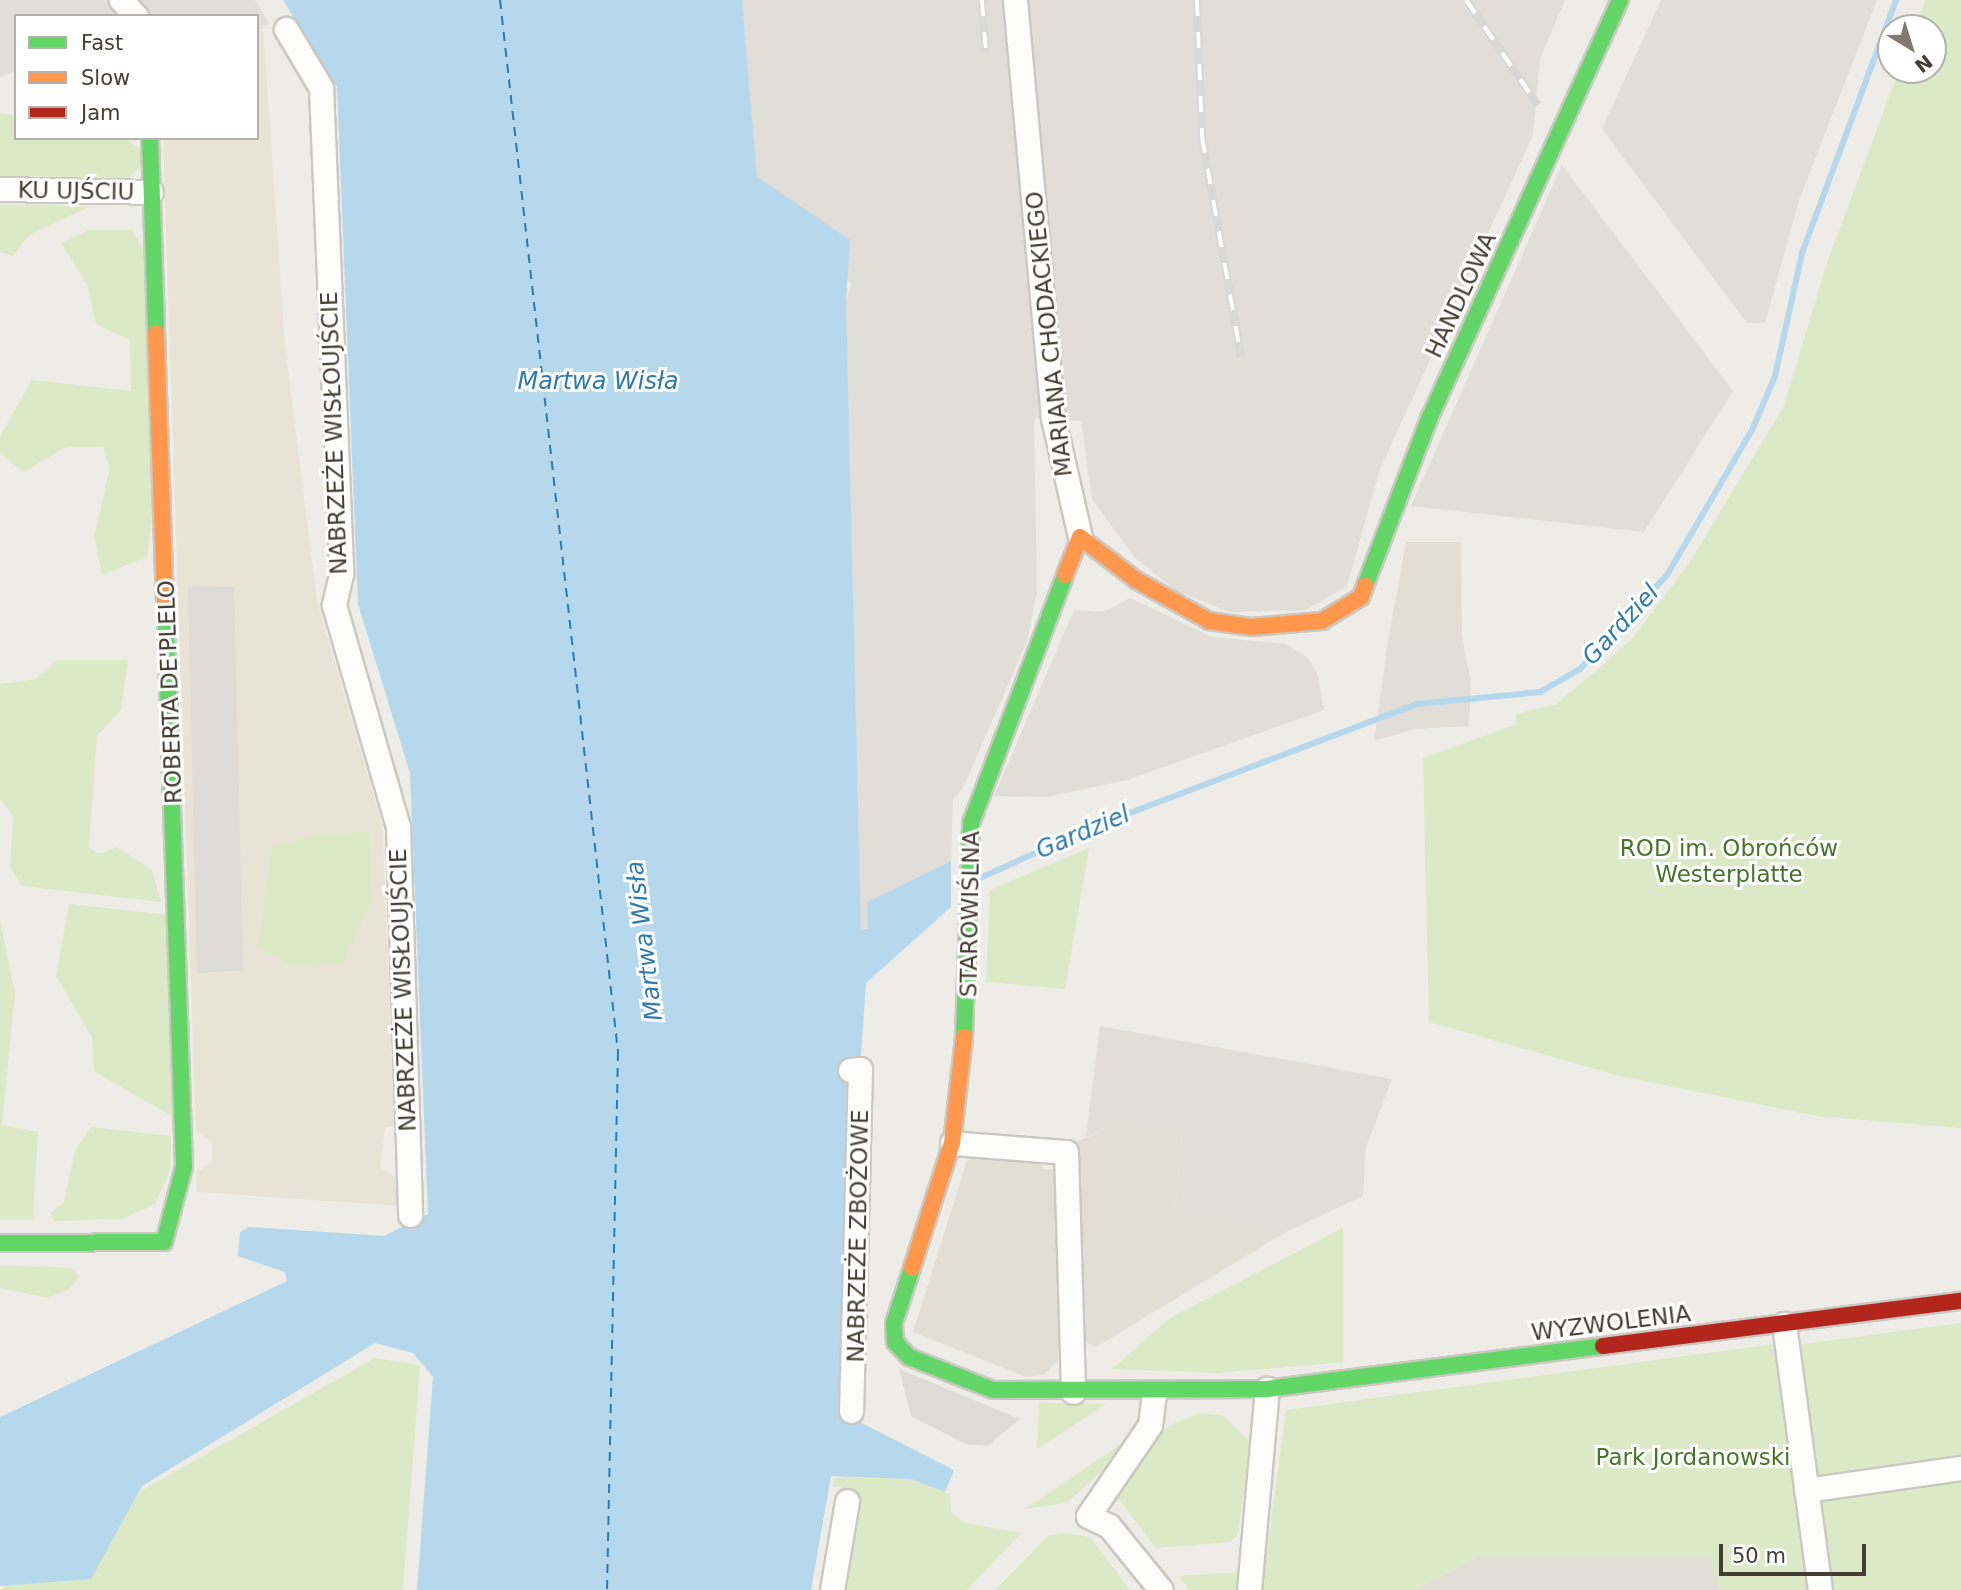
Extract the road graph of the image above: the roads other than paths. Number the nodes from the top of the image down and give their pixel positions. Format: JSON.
{"nodes":[{"id":1,"x":121,"y":0,"type":"edge"},
{"id":2,"x":1014,"y":0,"type":"edge"},
{"id":3,"x":1620,"y":0,"type":"edge"},
{"id":4,"x":134,"y":14,"type":"edge"},
{"id":5,"x":286,"y":29,"type":"dead end"},
{"id":6,"x":150,"y":140,"type":"edge"},
{"id":7,"x":0,"y":189,"type":"edge"},
{"id":8,"x":151,"y":192,"type":"junction"},
{"id":9,"x":1080,"y":537,"type":"junction"},
{"id":10,"x":850,"y":1070,"type":"dead end"},
{"id":11,"x":952,"y":1143,"type":"junction"},
{"id":12,"x":410,"y":1215,"type":"dead end"},
{"id":13,"x":0,"y":1243,"type":"edge"},
{"id":14,"x":1961,"y":1301,"type":"edge"},
{"id":15,"x":1784,"y":1324,"type":"junction"},
{"id":16,"x":1267,"y":1389,"type":"junction"},
{"id":17,"x":1073,"y":1392,"type":"junction"},
{"id":18,"x":1154,"y":1394,"type":"junction"},
{"id":19,"x":850,"y":1411,"type":"dead end"},
{"id":20,"x":1961,"y":1468,"type":"edge"},
{"id":21,"x":1806,"y":1490,"type":"junction"},
{"id":22,"x":848,"y":1501,"type":"dead end"},
{"id":23,"x":832,"y":1590,"type":"edge"},
{"id":24,"x":1161,"y":1590,"type":"edge"},
{"id":25,"x":1249,"y":1590,"type":"edge"},
{"id":26,"x":1820,"y":1590,"type":"edge"}],
"edges":[{"from":1,"to":4,"type":"street"},
{"from":2,"to":9,"type":"street","name":"MARIANA CHODACKIEGO"},
{"from":3,"to":9,"type":"street","name":"HANDLOWA"},
{"from":5,"to":12,"type":"street","name":"NABRZEŻE WISŁOUJŚCIE"},
{"from":6,"to":8,"type":"street","name":"ROBERTA DE'PLELO"},
{"from":7,"to":8,"type":"street","name":"KU UJŚCIU"},
{"from":8,"to":13,"type":"street","name":"ROBERTA DE'PLELO"},
{"from":9,"to":11,"type":"street","name":"STAROWIŚLNA"},
{"from":10,"to":19,"type":"street","name":"NABRZEŻE ZBOŻOWE"},
{"from":11,"to":17,"type":"street"},
{"from":11,"to":17,"type":"street","name":"STAROWIŚLNA"},
{"from":14,"to":15,"type":"street","name":"WYZWOLENIA"},
{"from":15,"to":16,"type":"street","name":"WYZWOLENIA"},
{"from":15,"to":21,"type":"street"},
{"from":16,"to":18,"type":"street","name":"WYZWOLENIA"},
{"from":16,"to":25,"type":"street"},
{"from":17,"to":18,"type":"street","name":"STAROWIŚLNA"},
{"from":18,"to":24,"type":"street"},
{"from":20,"to":21,"type":"street"},
{"from":21,"to":26,"type":"street"},
{"from":22,"to":23,"type":"street"}]}
